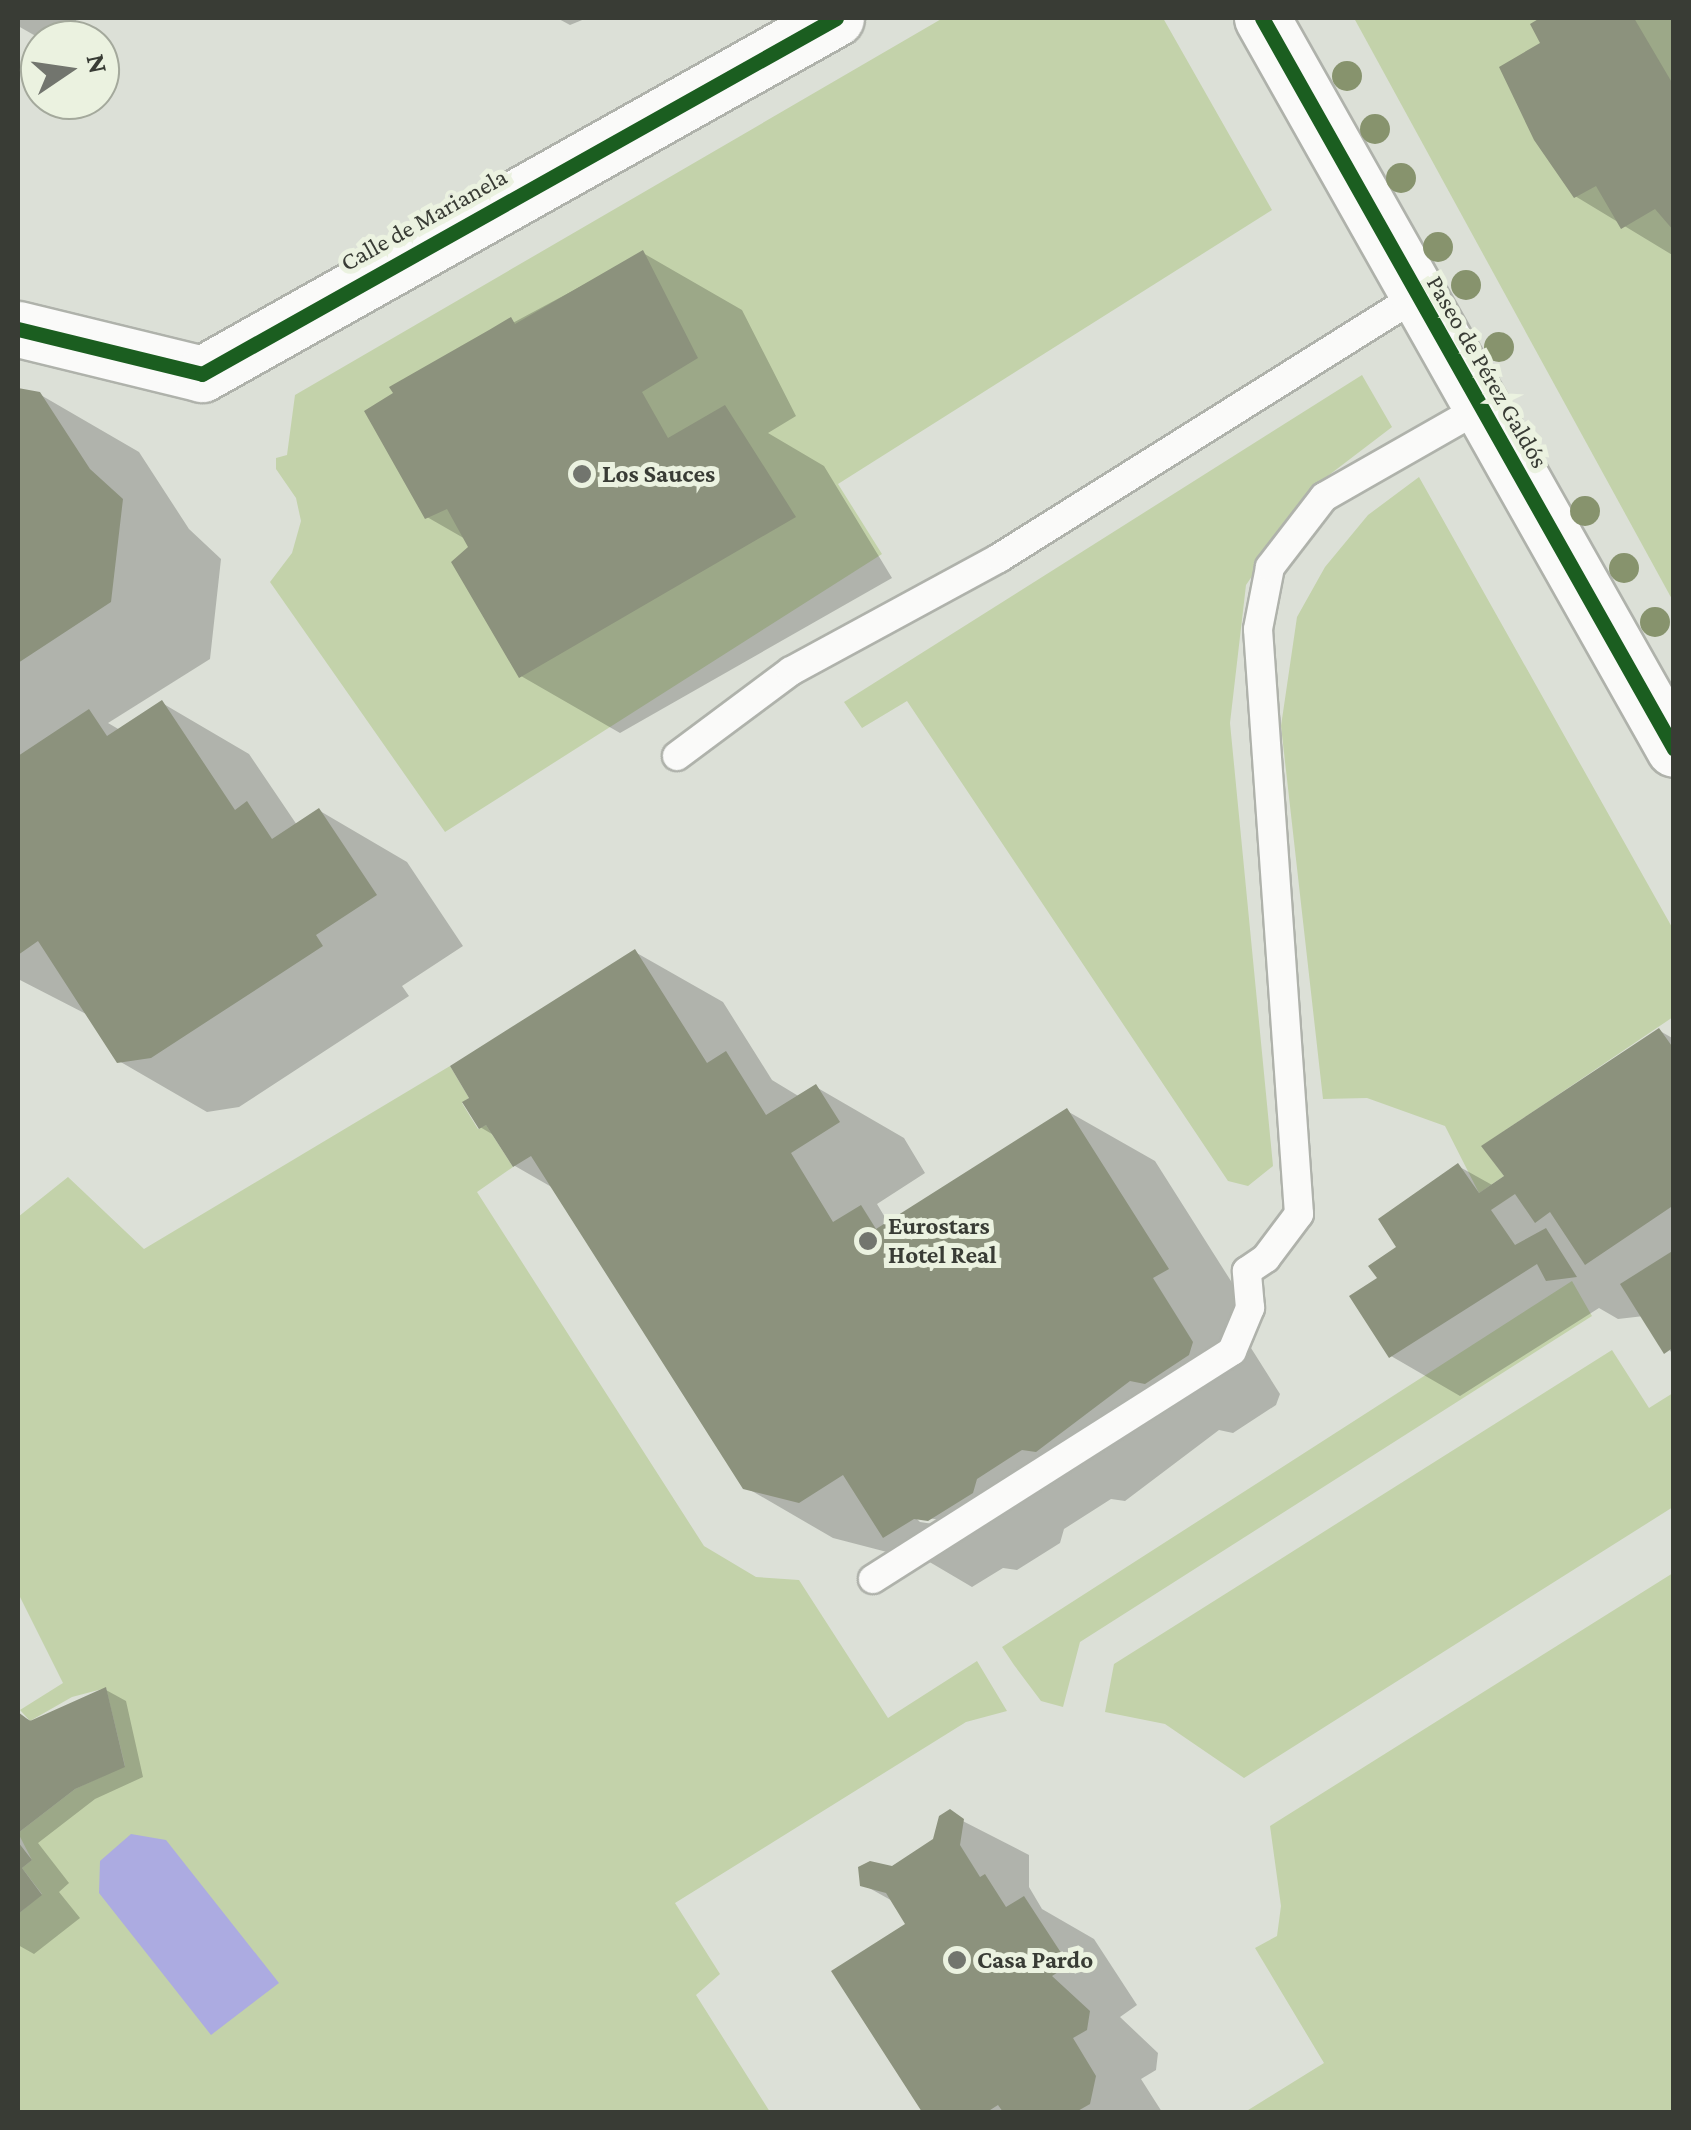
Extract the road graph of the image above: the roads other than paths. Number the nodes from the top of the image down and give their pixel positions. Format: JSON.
{"nodes":[{"id":1,"x":836,"y":18,"type":"edge"},
{"id":2,"x":1262,"y":18,"type":"edge"},
{"id":3,"x":1416,"y":297,"type":"junction"},
{"id":4,"x":18,"y":329,"type":"edge"},
{"id":5,"x":1480,"y":408,"type":"junction"},
{"id":6,"x":1674,"y":750,"type":"edge"},
{"id":7,"x":677,"y":756,"type":"dead end"},
{"id":8,"x":873,"y":1579,"type":"dead end"}],
"edges":[{"from":1,"to":4,"type":"street","name":"Calle de Marianela"},
{"from":2,"to":3,"type":"street","name":"Paseo de Pérez Galdós"},
{"from":3,"to":5,"type":"street","name":"Paseo de Pérez Galdós"},
{"from":3,"to":7,"type":"lane"},
{"from":5,"to":6,"type":"street","name":"Paseo de Pérez Galdós"},
{"from":5,"to":8,"type":"lane"}]}
